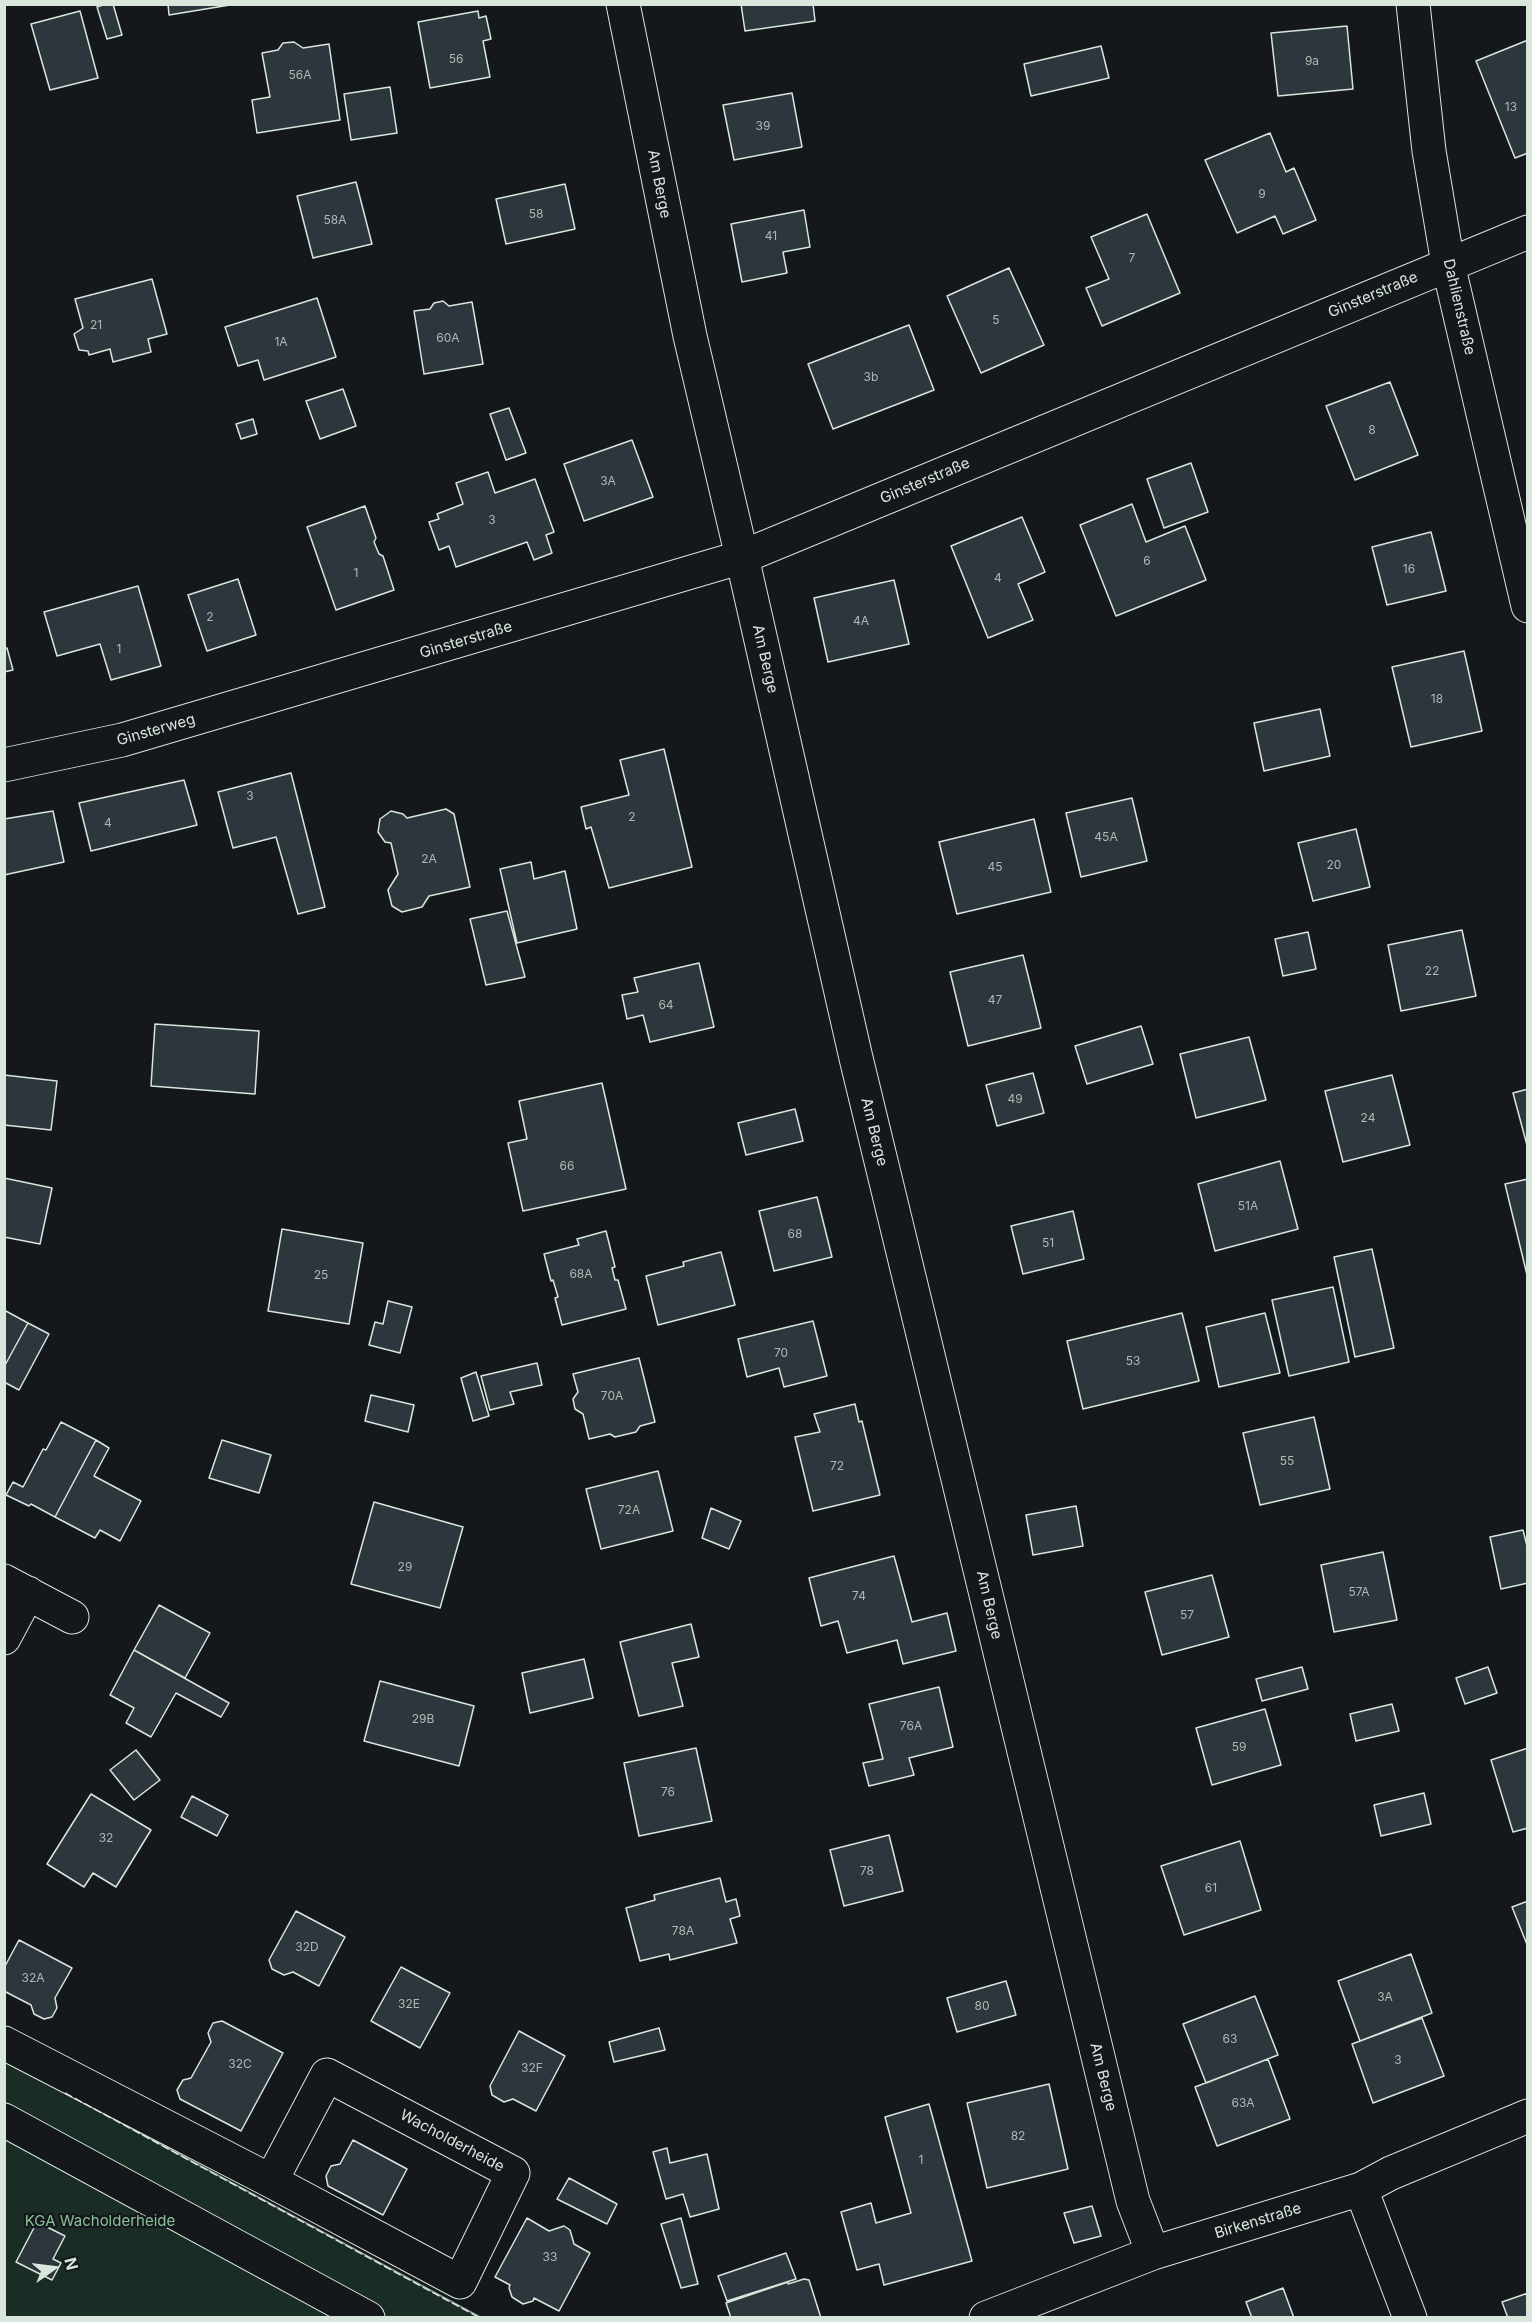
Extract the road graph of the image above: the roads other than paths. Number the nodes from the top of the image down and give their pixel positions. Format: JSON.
{"nodes":[{"id":1,"x":623,"y":4,"type":"edge"},
{"id":2,"x":1413,"y":4,"type":"edge"},
{"id":3,"x":1527,"y":232,"type":"edge"},
{"id":4,"x":1448,"y":264,"type":"junction"},
{"id":5,"x":742,"y":556,"type":"junction"},
{"id":6,"x":1527,"y":606,"type":"edge"},
{"id":7,"x":306,"y":687,"type":"joint"},
{"id":8,"x":4,"y":765,"type":"edge"},
{"id":9,"x":16,"y":1587,"type":"edge"},
{"id":10,"x":72,"y":1617,"type":"dead end"},
{"id":11,"x":4,"y":1638,"type":"edge"},
{"id":12,"x":4,"y":2043,"type":"edge"},
{"id":13,"x":1527,"y":2116,"type":"edge"},
{"id":14,"x":4,"y":2120,"type":"edge"},
{"id":15,"x":271,"y":2181,"type":"junction"},
{"id":16,"x":1361,"y":2189,"type":"junction"},
{"id":17,"x":1153,"y":2253,"type":"junction"},
{"id":18,"x":368,"y":2318,"type":"edge"},
{"id":19,"x":986,"y":2318,"type":"edge"},
{"id":20,"x":1410,"y":2318,"type":"edge"}],
"edges":[{"from":1,"to":5,"type":"street","name":"Am Berge"},
{"from":2,"to":4,"type":"street","name":"Dahlienstraße"},
{"from":3,"to":4,"type":"street","name":"Ginsterstraße"},
{"from":4,"to":5,"type":"street","name":"Ginsterstraße"},
{"from":4,"to":6,"type":"street","name":"Dahlienstraße"},
{"from":5,"to":7,"type":"street","name":"Ginsterstraße"},
{"from":5,"to":17,"type":"street","name":"Am Berge"},
{"from":7,"to":8,"type":"street","name":"Ginsterweg"},
{"from":9,"to":10,"type":"street"},
{"from":9,"to":11,"type":"street"},
{"from":12,"to":15,"type":"street","name":"Wacholderheide"},
{"from":13,"to":16,"type":"street","name":"Birkenstraße"},
{"from":14,"to":18,"type":"street"},
{"from":15,"to":15,"type":"street","name":"Wacholderheide"},
{"from":16,"to":17,"type":"street","name":"Birkenstraße"},
{"from":16,"to":20,"type":"street"},
{"from":17,"to":19,"type":"street","name":"Birkenstraße"}]}
